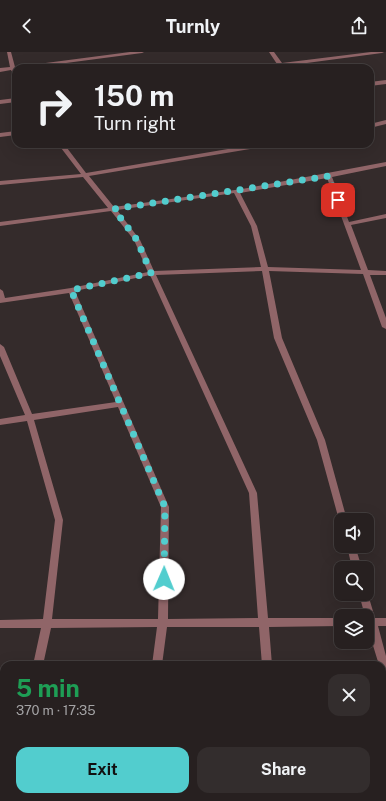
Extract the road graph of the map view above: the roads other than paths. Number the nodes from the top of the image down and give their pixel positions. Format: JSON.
{"nodes":[{"id":1,"x":8,"y":52,"type":"edge"},
{"id":2,"x":142,"y":52,"type":"edge"},
{"id":3,"x":271,"y":52,"type":"edge"},
{"id":4,"x":382,"y":52,"type":"edge"},
{"id":5,"x":45,"y":64,"type":"edge"},
{"id":6,"x":280,"y":64,"type":"edge"},
{"id":7,"x":302,"y":64,"type":"edge"},
{"id":8,"x":12,"y":65,"type":"edge"},
{"id":9,"x":12,"y":68,"type":"edge"},
{"id":10,"x":0,"y":70,"type":"edge"},
{"id":11,"x":386,"y":82,"type":"edge"},
{"id":12,"x":374,"y":84,"type":"edge"},
{"id":13,"x":12,"y":100,"type":"edge"},
{"id":14,"x":0,"y":102,"type":"edge"},
{"id":15,"x":386,"y":122,"type":"edge"},
{"id":16,"x":374,"y":125,"type":"edge"},
{"id":17,"x":12,"y":134,"type":"edge"},
{"id":18,"x":0,"y":135,"type":"edge"},
{"id":19,"x":64,"y":148,"type":"edge"},
{"id":20,"x":244,"y":148,"type":"edge"},
{"id":21,"x":386,"y":164,"type":"edge"},
{"id":22,"x":84,"y":175,"type":"junction"},
{"id":23,"x":329,"y":176,"type":"junction"},
{"id":24,"x":0,"y":183,"type":"edge"},
{"id":25,"x":236,"y":191,"type":"junction"},
{"id":26,"x":114,"y":209,"type":"junction"},
{"id":27,"x":386,"y":216,"type":"edge"},
{"id":28,"x":0,"y":224,"type":"edge"},
{"id":29,"x":347,"y":224,"type":"junction"},
{"id":30,"x":266,"y":269,"type":"junction"},
{"id":31,"x":151,"y":273,"type":"junction"},
{"id":32,"x":366,"y":273,"type":"junction"},
{"id":33,"x":386,"y":273,"type":"edge"},
{"id":34,"x":71,"y":290,"type":"junction"},
{"id":35,"x":0,"y":291,"type":"edge"},
{"id":36,"x":1,"y":301,"type":"edge"},
{"id":37,"x":386,"y":327,"type":"edge"},
{"id":38,"x":0,"y":347,"type":"edge"},
{"id":39,"x":120,"y":404,"type":"junction"},
{"id":40,"x":30,"y":418,"type":"junction"},
{"id":41,"x":0,"y":422,"type":"edge"},
{"id":42,"x":341,"y":513,"type":"edge"},
{"id":43,"x":163,"y":622,"type":"junction"},
{"id":44,"x":334,"y":622,"type":"edge"},
{"id":45,"x":374,"y":622,"type":"edge"},
{"id":46,"x":386,"y":622,"type":"edge"},
{"id":47,"x":47,"y":623,"type":"junction"},
{"id":48,"x":263,"y":623,"type":"junction"},
{"id":49,"x":0,"y":624,"type":"edge"},
{"id":50,"x":374,"y":635,"type":"edge"},
{"id":51,"x":39,"y":661,"type":"edge"},
{"id":52,"x":158,"y":661,"type":"edge"},
{"id":53,"x":267,"y":661,"type":"edge"},
{"id":54,"x":382,"y":661,"type":"edge"}],
"edges":[{"from":1,"to":8,"type":"street"},
{"from":2,"to":5,"type":"street"},
{"from":3,"to":6,"type":"street"},
{"from":4,"to":7,"type":"street"},
{"from":9,"to":10,"type":"street"},
{"from":11,"to":12,"type":"street"},
{"from":13,"to":14,"type":"street"},
{"from":15,"to":16,"type":"street"},
{"from":17,"to":18,"type":"street"},
{"from":19,"to":22,"type":"street"},
{"from":20,"to":22,"type":"street"},
{"from":21,"to":23,"type":"street"},
{"from":22,"to":24,"type":"street"},
{"from":22,"to":26,"type":"street"},
{"from":23,"to":25,"type":"street"},
{"from":23,"to":29,"type":"street"},
{"from":25,"to":26,"type":"street"},
{"from":25,"to":30,"type":"street"},
{"from":26,"to":28,"type":"street"},
{"from":26,"to":31,"type":"street"},
{"from":27,"to":29,"type":"street"},
{"from":29,"to":32,"type":"street"},
{"from":30,"to":31,"type":"street"},
{"from":30,"to":32,"type":"street"},
{"from":30,"to":42,"type":"street"},
{"from":31,"to":34,"type":"street"},
{"from":31,"to":48,"type":"street"},
{"from":32,"to":33,"type":"street"},
{"from":32,"to":37,"type":"street"},
{"from":34,"to":36,"type":"street"},
{"from":34,"to":39,"type":"street"},
{"from":35,"to":36,"type":"street"},
{"from":38,"to":40,"type":"street"},
{"from":39,"to":40,"type":"street"},
{"from":39,"to":43,"type":"street"},
{"from":40,"to":41,"type":"street"},
{"from":40,"to":47,"type":"street"},
{"from":43,"to":47,"type":"street"},
{"from":43,"to":48,"type":"street"},
{"from":43,"to":52,"type":"street"},
{"from":44,"to":48,"type":"street"},
{"from":45,"to":46,"type":"street"},
{"from":47,"to":49,"type":"street"},
{"from":47,"to":51,"type":"street"},
{"from":48,"to":53,"type":"street"},
{"from":50,"to":54,"type":"street"}]}
